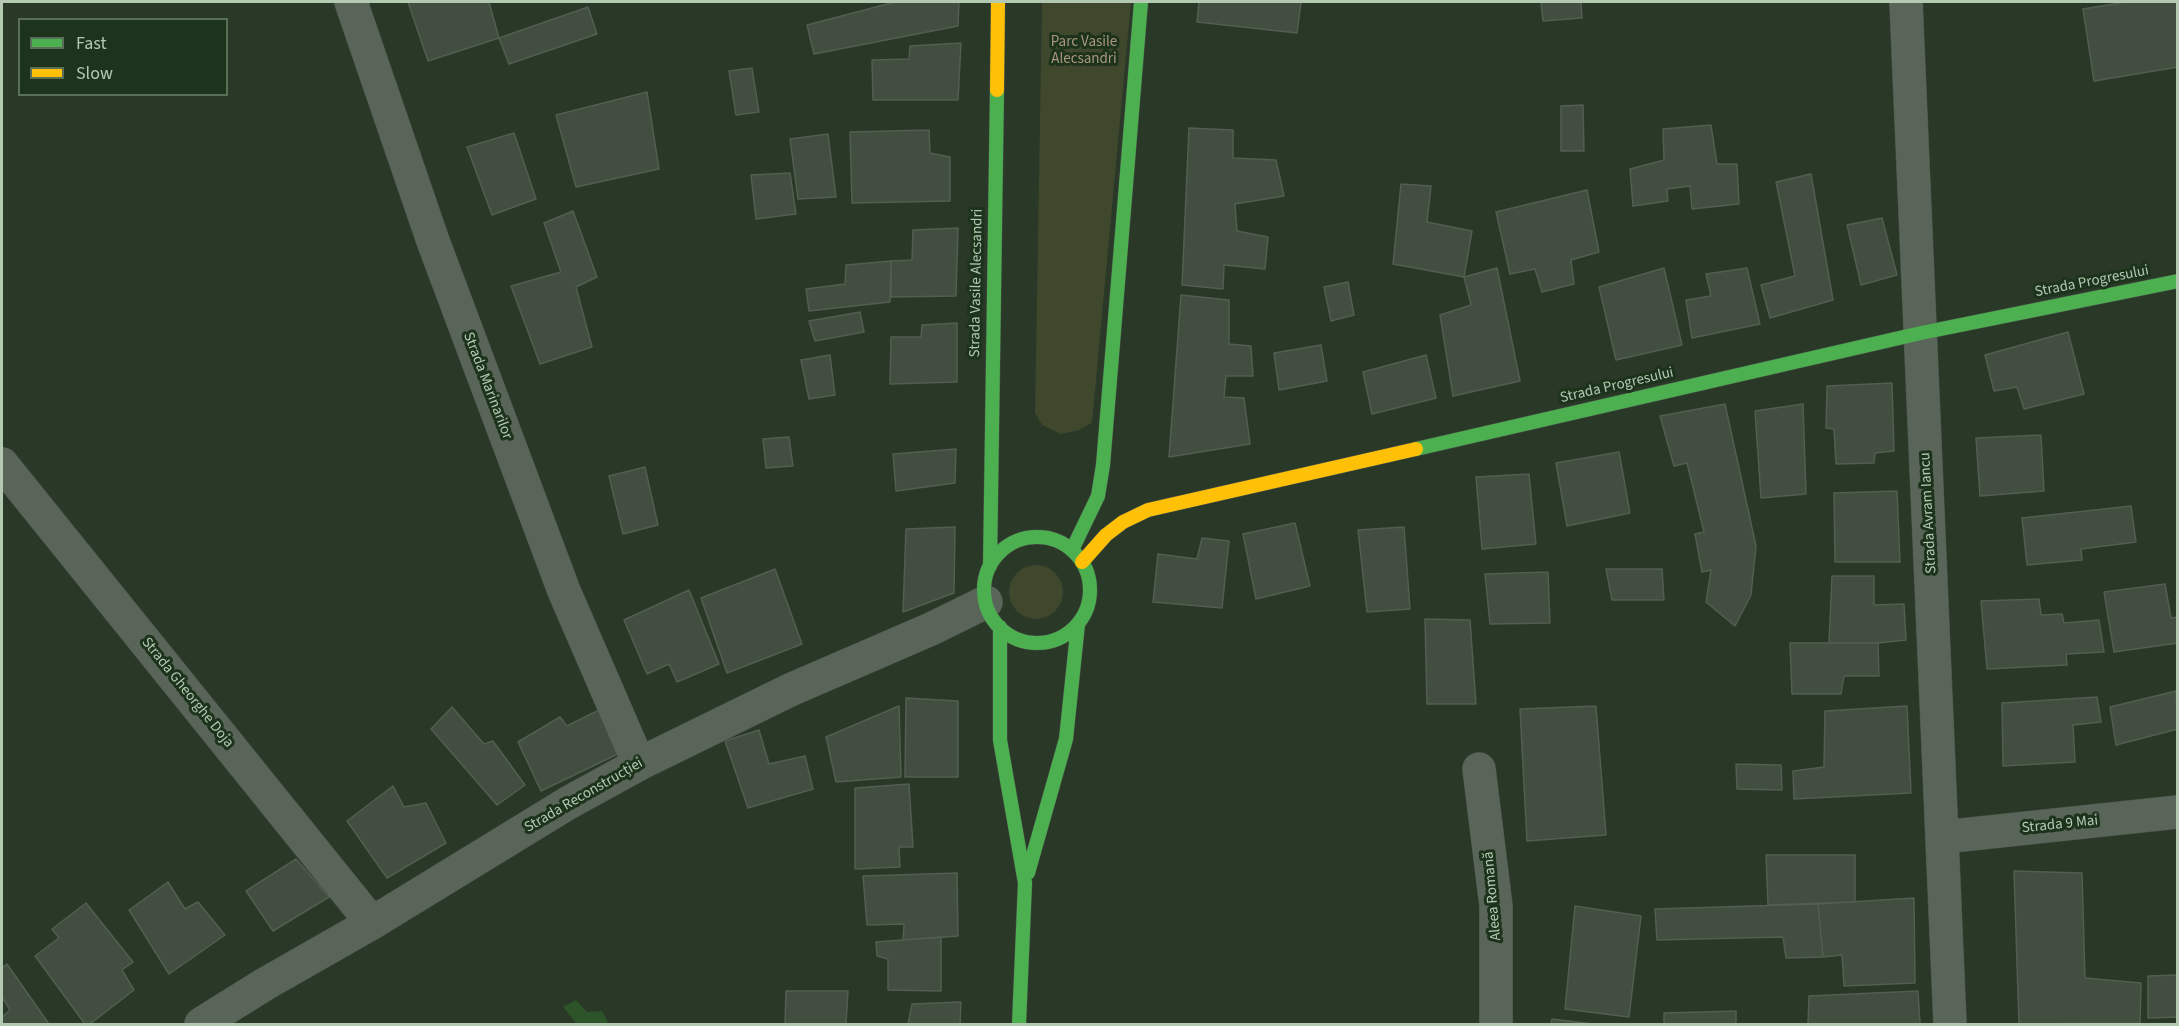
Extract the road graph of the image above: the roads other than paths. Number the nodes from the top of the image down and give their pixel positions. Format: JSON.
{"nodes":[{"id":1,"x":351,"y":2,"type":"edge"},
{"id":2,"x":999,"y":2,"type":"edge"},
{"id":3,"x":1142,"y":2,"type":"edge"},
{"id":4,"x":1906,"y":2,"type":"edge"},
{"id":5,"x":2178,"y":281,"type":"edge"},
{"id":6,"x":1921,"y":333,"type":"junction"},
{"id":7,"x":2,"y":464,"type":"edge"},
{"id":8,"x":1072,"y":550,"type":"junction"},
{"id":9,"x":1082,"y":562,"type":"junction"},
{"id":10,"x":990,"y":566,"type":"junction"},
{"id":11,"x":993,"y":614,"type":"junction"},
{"id":12,"x":1078,"y":624,"type":"junction"},
{"id":13,"x":639,"y":764,"type":"junction"},
{"id":14,"x":1479,"y":769,"type":"dead end"},
{"id":15,"x":2178,"y":812,"type":"edge"},
{"id":16,"x":1943,"y":837,"type":"junction"},
{"id":17,"x":1025,"y":883,"type":"junction"},
{"id":18,"x":372,"y":923,"type":"junction"},
{"id":19,"x":201,"y":1024,"type":"edge"},
{"id":20,"x":1019,"y":1024,"type":"edge"},
{"id":21,"x":1496,"y":1024,"type":"edge"},
{"id":22,"x":1950,"y":1024,"type":"edge"}],
"edges":[{"from":1,"to":13,"type":"street","name":"Strada Marinarilor"},
{"from":2,"to":10,"type":"street","name":"Strada Vasile Alecsandri"},
{"from":3,"to":8,"type":"street"},
{"from":4,"to":6,"type":"street","name":"Strada Avram Iancu"},
{"from":5,"to":6,"type":"street","name":"Strada Progresului"},
{"from":6,"to":9,"type":"street","name":"Strada Progresului"},
{"from":6,"to":16,"type":"street","name":"Strada Avram Iancu"},
{"from":7,"to":18,"type":"street","name":"Strada Gheorghe Doja"},
{"from":8,"to":9,"type":"street"},
{"from":8,"to":10,"type":"street"},
{"from":9,"to":12,"type":"street"},
{"from":10,"to":11,"type":"street"},
{"from":11,"to":12,"type":"street"},
{"from":11,"to":13,"type":"street","name":"Strada Reconstrucției"},
{"from":11,"to":17,"type":"street"},
{"from":12,"to":17,"type":"street"},
{"from":13,"to":18,"type":"street","name":"Strada Reconstrucției"},
{"from":14,"to":21,"type":"street","name":"Aleea Romană"},
{"from":15,"to":16,"type":"street","name":"Strada 9 Mai"},
{"from":16,"to":22,"type":"street","name":"Strada Avram Iancu"},
{"from":17,"to":20,"type":"street"},
{"from":18,"to":19,"type":"street","name":"Strada Reconstrucției"}]}
